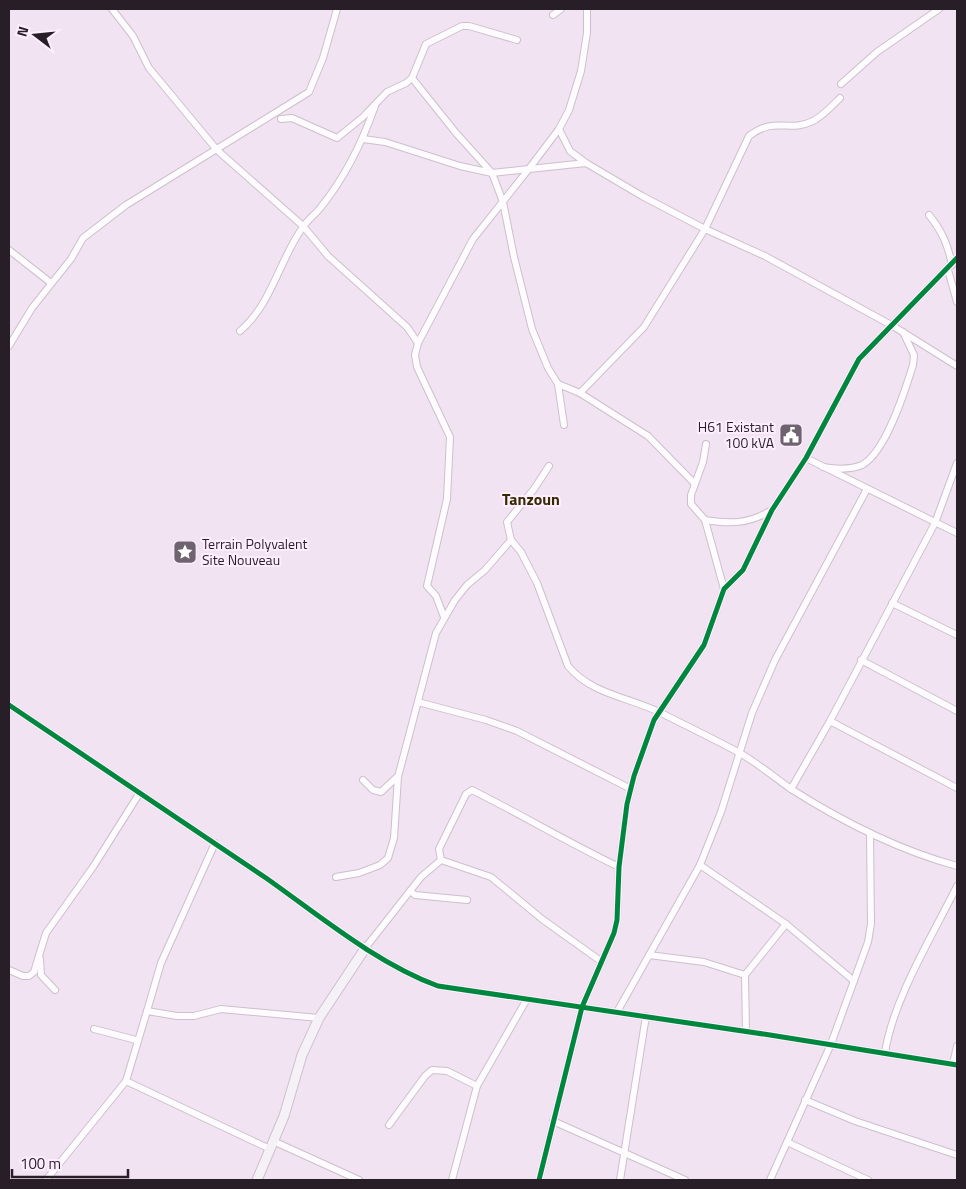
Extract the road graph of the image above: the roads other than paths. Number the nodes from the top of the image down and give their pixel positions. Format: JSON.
{"nodes":[{"id":1,"x":112,"y":9,"type":"edge"},
{"id":2,"x":337,"y":9,"type":"edge"},
{"id":3,"x":562,"y":9,"type":"edge"},
{"id":4,"x":587,"y":9,"type":"edge"},
{"id":5,"x":939,"y":9,"type":"edge"},
{"id":6,"x":553,"y":15,"type":"dead end"},
{"id":7,"x":516,"y":40,"type":"dead end"},
{"id":8,"x":412,"y":78,"type":"junction"},
{"id":9,"x":841,"y":84,"type":"dead end"},
{"id":10,"x":840,"y":98,"type":"dead end"},
{"id":11,"x":376,"y":103,"type":"junction"},
{"id":12,"x":281,"y":120,"type":"dead end"},
{"id":13,"x":559,"y":129,"type":"junction"},
{"id":14,"x":363,"y":139,"type":"junction"},
{"id":15,"x":217,"y":150,"type":"junction"},
{"id":16,"x":586,"y":163,"type":"junction"},
{"id":17,"x":528,"y":170,"type":"junction"},
{"id":18,"x":492,"y":172,"type":"junction"},
{"id":19,"x":503,"y":202,"type":"junction"},
{"id":20,"x":929,"y":215,"type":"dead end"},
{"id":21,"x":303,"y":226,"type":"junction"},
{"id":22,"x":705,"y":229,"type":"junction"},
{"id":23,"x":9,"y":250,"type":"edge"},
{"id":24,"x":957,"y":258,"type":"edge"},
{"id":25,"x":950,"y":267,"type":"junction"},
{"id":26,"x":51,"y":283,"type":"junction"},
{"id":27,"x":957,"y":302,"type":"edge"},
{"id":28,"x":893,"y":326,"type":"junction"},
{"id":29,"x":240,"y":331,"type":"dead end"},
{"id":30,"x":903,"y":332,"type":"junction"},
{"id":31,"x":418,"y":343,"type":"junction"},
{"id":32,"x":9,"y":346,"type":"edge"},
{"id":33,"x":957,"y":366,"type":"edge"},
{"id":34,"x":558,"y":384,"type":"junction"},
{"id":35,"x":580,"y":393,"type":"junction"},
{"id":36,"x":564,"y":425,"type":"dead end"},
{"id":37,"x":706,"y":444,"type":"dead end"},
{"id":38,"x":806,"y":458,"type":"junction"},
{"id":39,"x":957,"y":463,"type":"edge"},
{"id":40,"x":549,"y":466,"type":"dead end"},
{"id":41,"x":823,"y":467,"type":"junction"},
{"id":42,"x":694,"y":483,"type":"junction"},
{"id":43,"x":868,"y":489,"type":"junction"},
{"id":44,"x":772,"y":510,"type":"junction"},
{"id":45,"x":705,"y":520,"type":"junction"},
{"id":46,"x":935,"y":523,"type":"junction"},
{"id":47,"x":957,"y":533,"type":"edge"},
{"id":48,"x":511,"y":540,"type":"junction"},
{"id":49,"x":724,"y":589,"type":"junction"},
{"id":50,"x":892,"y":603,"type":"junction"},
{"id":51,"x":444,"y":617,"type":"junction"},
{"id":52,"x":957,"y":635,"type":"edge"},
{"id":53,"x":861,"y":660,"type":"junction"},
{"id":54,"x":418,"y":702,"type":"junction"},
{"id":55,"x":9,"y":705,"type":"edge"},
{"id":56,"x":957,"y":711,"type":"edge"},
{"id":57,"x":659,"y":712,"type":"junction"},
{"id":58,"x":830,"y":721,"type":"junction"},
{"id":59,"x":739,"y":753,"type":"junction"},
{"id":60,"x":398,"y":776,"type":"junction"},
{"id":61,"x":363,"y":780,"type":"dead end"},
{"id":62,"x":957,"y":788,"type":"edge"},
{"id":63,"x":631,"y":789,"type":"junction"},
{"id":64,"x":791,"y":789,"type":"junction"},
{"id":65,"x":139,"y":794,"type":"junction"},
{"id":66,"x":870,"y":833,"type":"junction"},
{"id":67,"x":215,"y":843,"type":"junction"},
{"id":68,"x":440,"y":860,"type":"junction"},
{"id":69,"x":700,"y":865,"type":"junction"},
{"id":70,"x":957,"y":866,"type":"edge"},
{"id":71,"x":619,"y":867,"type":"junction"},
{"id":72,"x":336,"y":877,"type":"dead end"},
{"id":73,"x":957,"y":886,"type":"edge"},
{"id":74,"x":410,"y":891,"type":"junction"},
{"id":75,"x":467,"y":900,"type":"dead end"},
{"id":76,"x":786,"y":924,"type":"junction"},
{"id":77,"x":366,"y":948,"type":"junction"},
{"id":78,"x":40,"y":955,"type":"junction"},
{"id":79,"x":649,"y":955,"type":"junction"},
{"id":80,"x":602,"y":962,"type":"junction"},
{"id":81,"x":9,"y":970,"type":"edge"},
{"id":82,"x":34,"y":972,"type":"junction"},
{"id":83,"x":42,"y":975,"type":"junction"},
{"id":84,"x":745,"y":975,"type":"junction"},
{"id":85,"x":854,"y":981,"type":"junction"},
{"id":86,"x":55,"y":990,"type":"dead end"},
{"id":87,"x":527,"y":999,"type":"junction"},
{"id":88,"x":582,"y":1007,"type":"junction"},
{"id":89,"x":147,"y":1010,"type":"junction"},
{"id":90,"x":617,"y":1012,"type":"junction"},
{"id":91,"x":646,"y":1016,"type":"junction"},
{"id":92,"x":319,"y":1018,"type":"junction"},
{"id":93,"x":94,"y":1029,"type":"dead end"},
{"id":94,"x":746,"y":1031,"type":"junction"},
{"id":95,"x":136,"y":1040,"type":"junction"},
{"id":96,"x":831,"y":1044,"type":"junction"},
{"id":97,"x":957,"y":1046,"type":"edge"},
{"id":98,"x":885,"y":1053,"type":"junction"},
{"id":99,"x":955,"y":1065,"type":"edge"},
{"id":100,"x":126,"y":1081,"type":"junction"},
{"id":101,"x":477,"y":1086,"type":"junction"},
{"id":102,"x":805,"y":1100,"type":"junction"},
{"id":103,"x":553,"y":1121,"type":"junction"},
{"id":104,"x":389,"y":1125,"type":"dead end"},
{"id":105,"x":787,"y":1142,"type":"junction"},
{"id":106,"x":272,"y":1145,"type":"junction"},
{"id":107,"x":624,"y":1154,"type":"junction"},
{"id":108,"x":957,"y":1155,"type":"edge"},
{"id":109,"x":46,"y":1180,"type":"edge"},
{"id":110,"x":257,"y":1180,"type":"edge"},
{"id":111,"x":359,"y":1180,"type":"edge"},
{"id":112,"x":452,"y":1180,"type":"edge"},
{"id":113,"x":539,"y":1180,"type":"edge"},
{"id":114,"x":620,"y":1180,"type":"edge"},
{"id":115,"x":685,"y":1180,"type":"edge"},
{"id":116,"x":770,"y":1180,"type":"edge"},
{"id":117,"x":868,"y":1180,"type":"edge"}],
"edges":[{"from":1,"to":15,"type":"street"},
{"from":2,"to":15,"type":"street"},
{"from":3,"to":6,"type":"street"},
{"from":4,"to":13,"type":"street"},
{"from":5,"to":9,"type":"street"},
{"from":7,"to":8,"type":"street"},
{"from":8,"to":11,"type":"street"},
{"from":8,"to":18,"type":"street"},
{"from":10,"to":22,"type":"street"},
{"from":11,"to":12,"type":"street"},
{"from":11,"to":14,"type":"street"},
{"from":13,"to":16,"type":"street"},
{"from":13,"to":17,"type":"street"},
{"from":14,"to":18,"type":"street"},
{"from":14,"to":21,"type":"street"},
{"from":15,"to":21,"type":"street"},
{"from":15,"to":26,"type":"street"},
{"from":16,"to":17,"type":"street"},
{"from":16,"to":22,"type":"street"},
{"from":17,"to":18,"type":"street"},
{"from":17,"to":19,"type":"street"},
{"from":18,"to":19,"type":"street"},
{"from":19,"to":31,"type":"street"},
{"from":19,"to":34,"type":"street"},
{"from":20,"to":25,"type":"street"},
{"from":21,"to":29,"type":"street"},
{"from":21,"to":31,"type":"street"},
{"from":22,"to":28,"type":"street"},
{"from":22,"to":35,"type":"street"},
{"from":23,"to":26,"type":"street"},
{"from":24,"to":25,"type":"street"},
{"from":25,"to":27,"type":"street"},
{"from":25,"to":28,"type":"street"},
{"from":26,"to":32,"type":"street"},
{"from":28,"to":30,"type":"street"},
{"from":28,"to":38,"type":"street"},
{"from":30,"to":33,"type":"street"},
{"from":30,"to":41,"type":"street"},
{"from":31,"to":51,"type":"street"},
{"from":34,"to":35,"type":"street"},
{"from":34,"to":36,"type":"street"},
{"from":35,"to":42,"type":"street"},
{"from":37,"to":42,"type":"street"},
{"from":38,"to":41,"type":"street"},
{"from":38,"to":44,"type":"street"},
{"from":39,"to":46,"type":"street"},
{"from":40,"to":48,"type":"street"},
{"from":41,"to":43,"type":"street"},
{"from":42,"to":45,"type":"street"},
{"from":43,"to":46,"type":"street"},
{"from":43,"to":59,"type":"street"},
{"from":44,"to":45,"type":"street"},
{"from":44,"to":49,"type":"street"},
{"from":45,"to":49,"type":"street"},
{"from":46,"to":47,"type":"street"},
{"from":46,"to":50,"type":"street"},
{"from":48,"to":51,"type":"street"},
{"from":48,"to":57,"type":"street"},
{"from":49,"to":57,"type":"street"},
{"from":50,"to":52,"type":"street"},
{"from":50,"to":53,"type":"street"},
{"from":51,"to":54,"type":"street"},
{"from":53,"to":56,"type":"street"},
{"from":53,"to":58,"type":"street"},
{"from":54,"to":60,"type":"street"},
{"from":54,"to":63,"type":"street"},
{"from":55,"to":65,"type":"street"},
{"from":57,"to":59,"type":"street"},
{"from":57,"to":63,"type":"street"},
{"from":58,"to":62,"type":"street"},
{"from":58,"to":64,"type":"street"},
{"from":59,"to":64,"type":"street"},
{"from":59,"to":69,"type":"street"},
{"from":60,"to":61,"type":"street"},
{"from":60,"to":72,"type":"street"},
{"from":63,"to":71,"type":"street"},
{"from":64,"to":66,"type":"street"},
{"from":65,"to":67,"type":"street"},
{"from":65,"to":78,"type":"street"},
{"from":66,"to":70,"type":"street"},
{"from":66,"to":85,"type":"street"},
{"from":67,"to":77,"type":"street"},
{"from":67,"to":89,"type":"street"},
{"from":68,"to":71,"type":"street"},
{"from":68,"to":74,"type":"street"},
{"from":68,"to":80,"type":"street"},
{"from":69,"to":76,"type":"street"},
{"from":69,"to":79,"type":"street"},
{"from":71,"to":80,"type":"street"},
{"from":73,"to":98,"type":"street"},
{"from":74,"to":75,"type":"street"},
{"from":74,"to":77,"type":"street"},
{"from":76,"to":84,"type":"street"},
{"from":76,"to":85,"type":"street"},
{"from":77,"to":87,"type":"street"},
{"from":77,"to":92,"type":"street"},
{"from":78,"to":82,"type":"street"},
{"from":78,"to":83,"type":"street"},
{"from":79,"to":84,"type":"street"},
{"from":79,"to":90,"type":"street"},
{"from":80,"to":88,"type":"street"},
{"from":81,"to":82,"type":"street"},
{"from":82,"to":83,"type":"street"},
{"from":83,"to":86,"type":"street"},
{"from":84,"to":94,"type":"street"},
{"from":85,"to":96,"type":"street"},
{"from":87,"to":88,"type":"street"},
{"from":87,"to":101,"type":"street"},
{"from":88,"to":90,"type":"street"},
{"from":88,"to":103,"type":"street"},
{"from":89,"to":92,"type":"street"},
{"from":89,"to":95,"type":"street"},
{"from":90,"to":91,"type":"street"},
{"from":91,"to":94,"type":"street"},
{"from":91,"to":107,"type":"street"},
{"from":92,"to":106,"type":"street"},
{"from":93,"to":95,"type":"street"},
{"from":94,"to":96,"type":"street"},
{"from":95,"to":100,"type":"street"},
{"from":96,"to":98,"type":"street"},
{"from":96,"to":102,"type":"street"},
{"from":97,"to":99,"type":"street"},
{"from":98,"to":99,"type":"street"},
{"from":100,"to":106,"type":"street"},
{"from":100,"to":109,"type":"street"},
{"from":101,"to":104,"type":"street"},
{"from":101,"to":112,"type":"street"},
{"from":102,"to":105,"type":"street"},
{"from":102,"to":108,"type":"street"},
{"from":103,"to":107,"type":"street"},
{"from":103,"to":113,"type":"street"},
{"from":105,"to":116,"type":"street"},
{"from":105,"to":117,"type":"street"},
{"from":106,"to":110,"type":"street"},
{"from":106,"to":111,"type":"street"},
{"from":107,"to":114,"type":"street"},
{"from":107,"to":115,"type":"street"}]}
